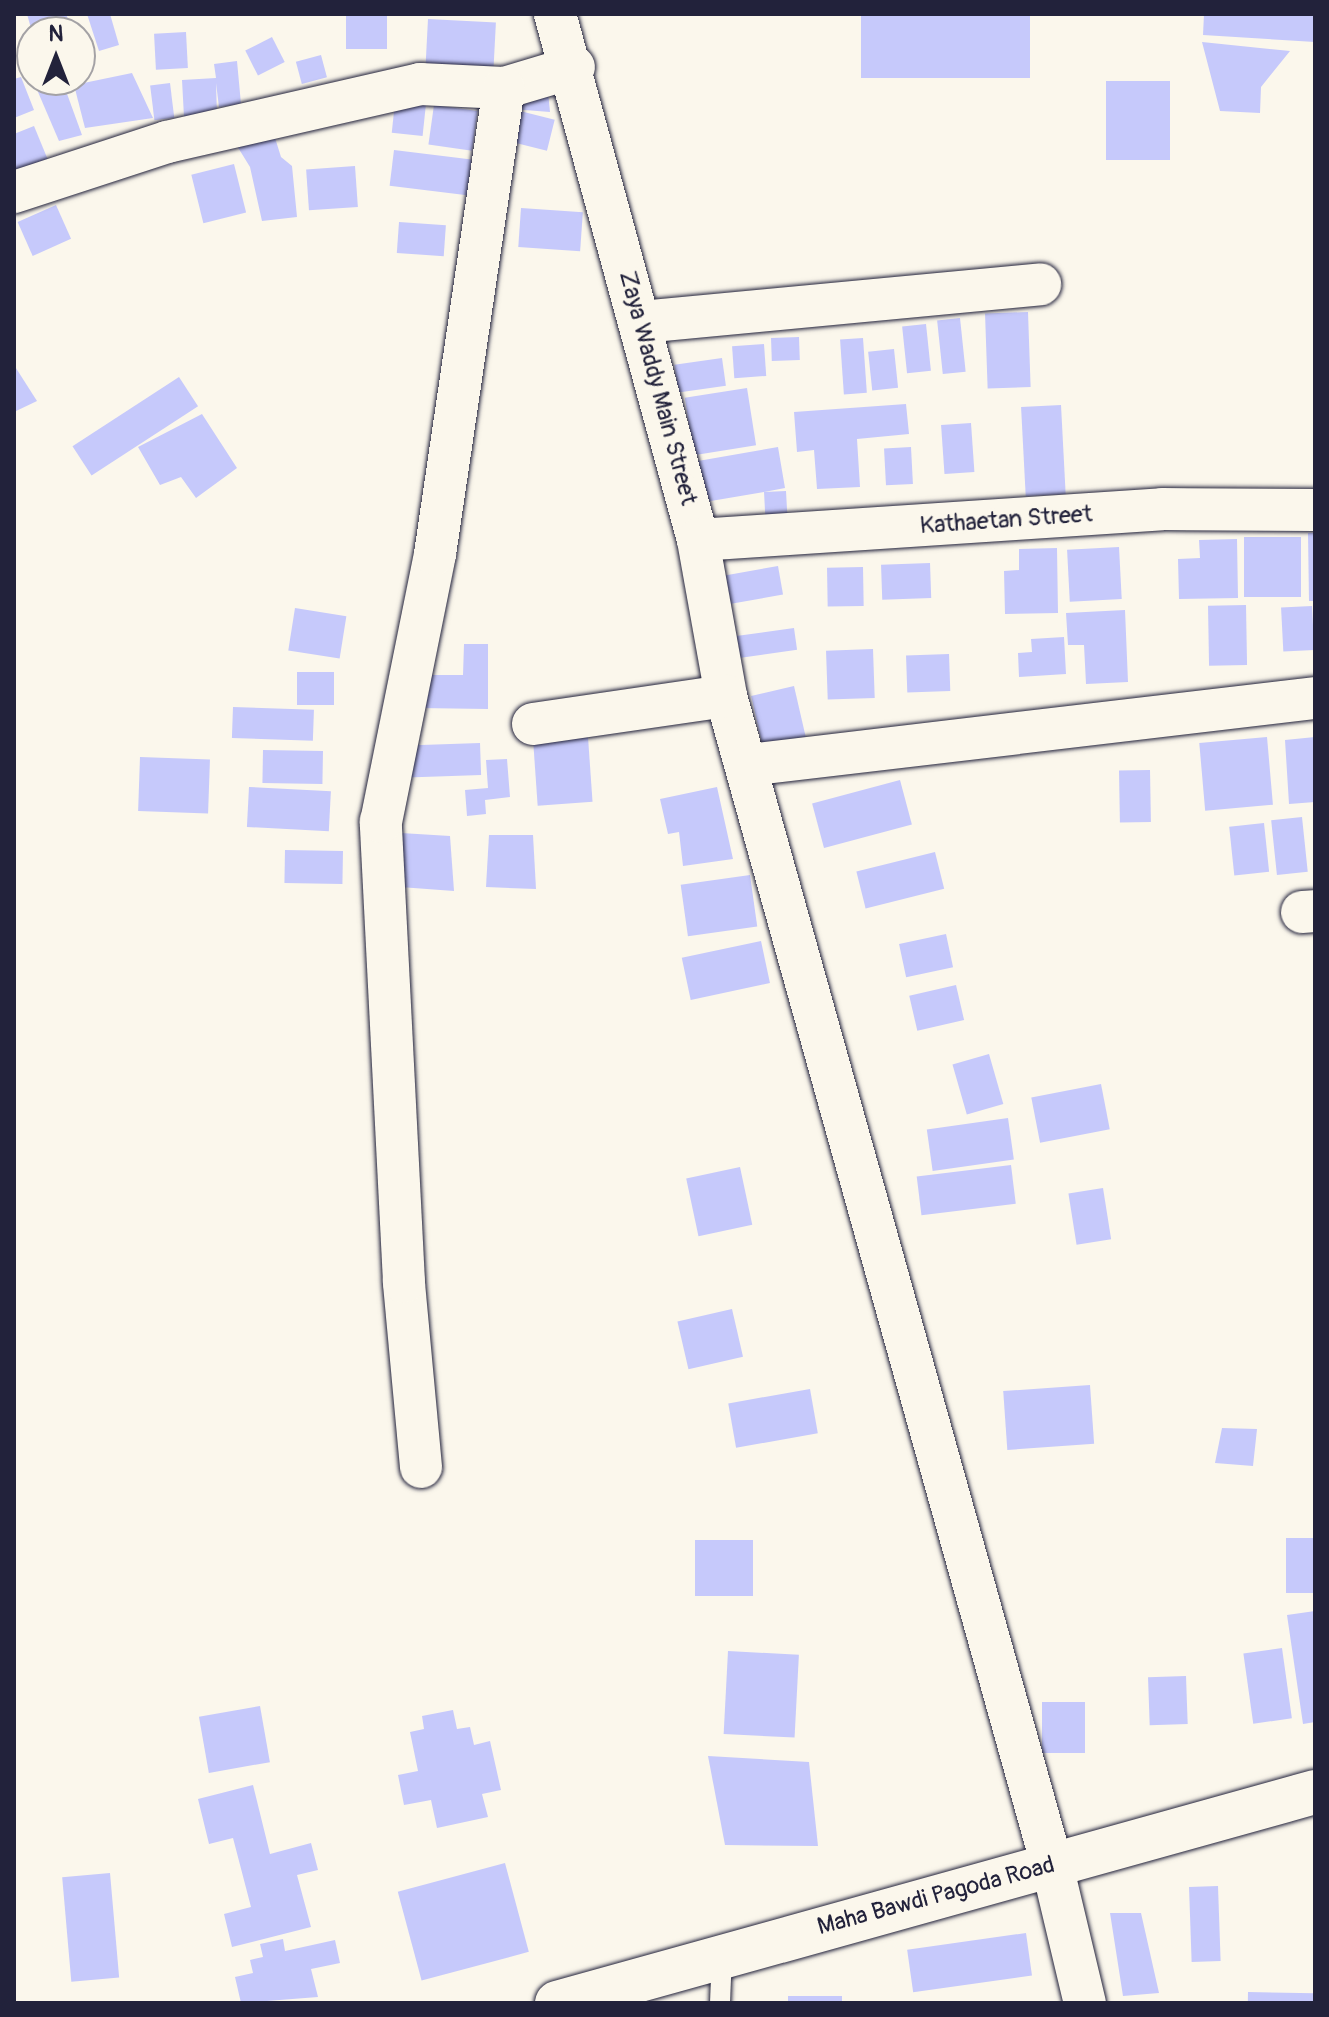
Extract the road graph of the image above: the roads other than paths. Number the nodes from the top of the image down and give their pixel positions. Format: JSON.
{"nodes":[{"id":1,"x":555,"y":14,"type":"edge"},
{"id":2,"x":574,"y":67,"type":"junction"},
{"id":3,"x":504,"y":88,"type":"junction"},
{"id":4,"x":14,"y":192,"type":"edge"},
{"id":5,"x":1040,"y":284,"type":"dead end"},
{"id":6,"x":641,"y":322,"type":"junction"},
{"id":7,"x":1315,"y":510,"type":"edge"},
{"id":8,"x":698,"y":540,"type":"junction"},
{"id":9,"x":726,"y":696,"type":"junction"},
{"id":10,"x":1315,"y":698,"type":"edge"},
{"id":11,"x":533,"y":724,"type":"dead end"},
{"id":12,"x":748,"y":765,"type":"junction"},
{"id":13,"x":421,"y":1467,"type":"dead end"},
{"id":14,"x":1315,"y":1792,"type":"edge"},
{"id":15,"x":1052,"y":1865,"type":"junction"},
{"id":16,"x":722,"y":1954,"type":"junction"},
{"id":17,"x":557,"y":2003,"type":"edge"},
{"id":18,"x":720,"y":2003,"type":"edge"},
{"id":19,"x":1085,"y":2003,"type":"edge"}],
"edges":[{"from":1,"to":2,"type":"street","name":"Zaya Waddy Main Street"},
{"from":2,"to":3,"type":"street"},
{"from":2,"to":6,"type":"street","name":"Zaya Waddy Main Street"},
{"from":3,"to":4,"type":"street"},
{"from":3,"to":13,"type":"street"},
{"from":5,"to":6,"type":"street"},
{"from":6,"to":8,"type":"street","name":"Zaya Waddy Main Street"},
{"from":7,"to":8,"type":"street","name":"Kathaetan Street"},
{"from":8,"to":9,"type":"street","name":"Zaya Waddy Main Street"},
{"from":9,"to":11,"type":"street"},
{"from":9,"to":12,"type":"street","name":"Zaya Waddy Main Street"},
{"from":10,"to":12,"type":"street"},
{"from":12,"to":15,"type":"street","name":"Zaya Waddy Main Street"},
{"from":14,"to":15,"type":"street","name":"Maha Bawdi Pagoda Road"},
{"from":15,"to":16,"type":"street","name":"Maha Bawdi Pagoda Road"},
{"from":15,"to":19,"type":"street","name":"Zaya Waddy Main Street"},
{"from":16,"to":17,"type":"street","name":"Maha Bawdi Pagoda Road"},
{"from":16,"to":18,"type":"lane"}]}
